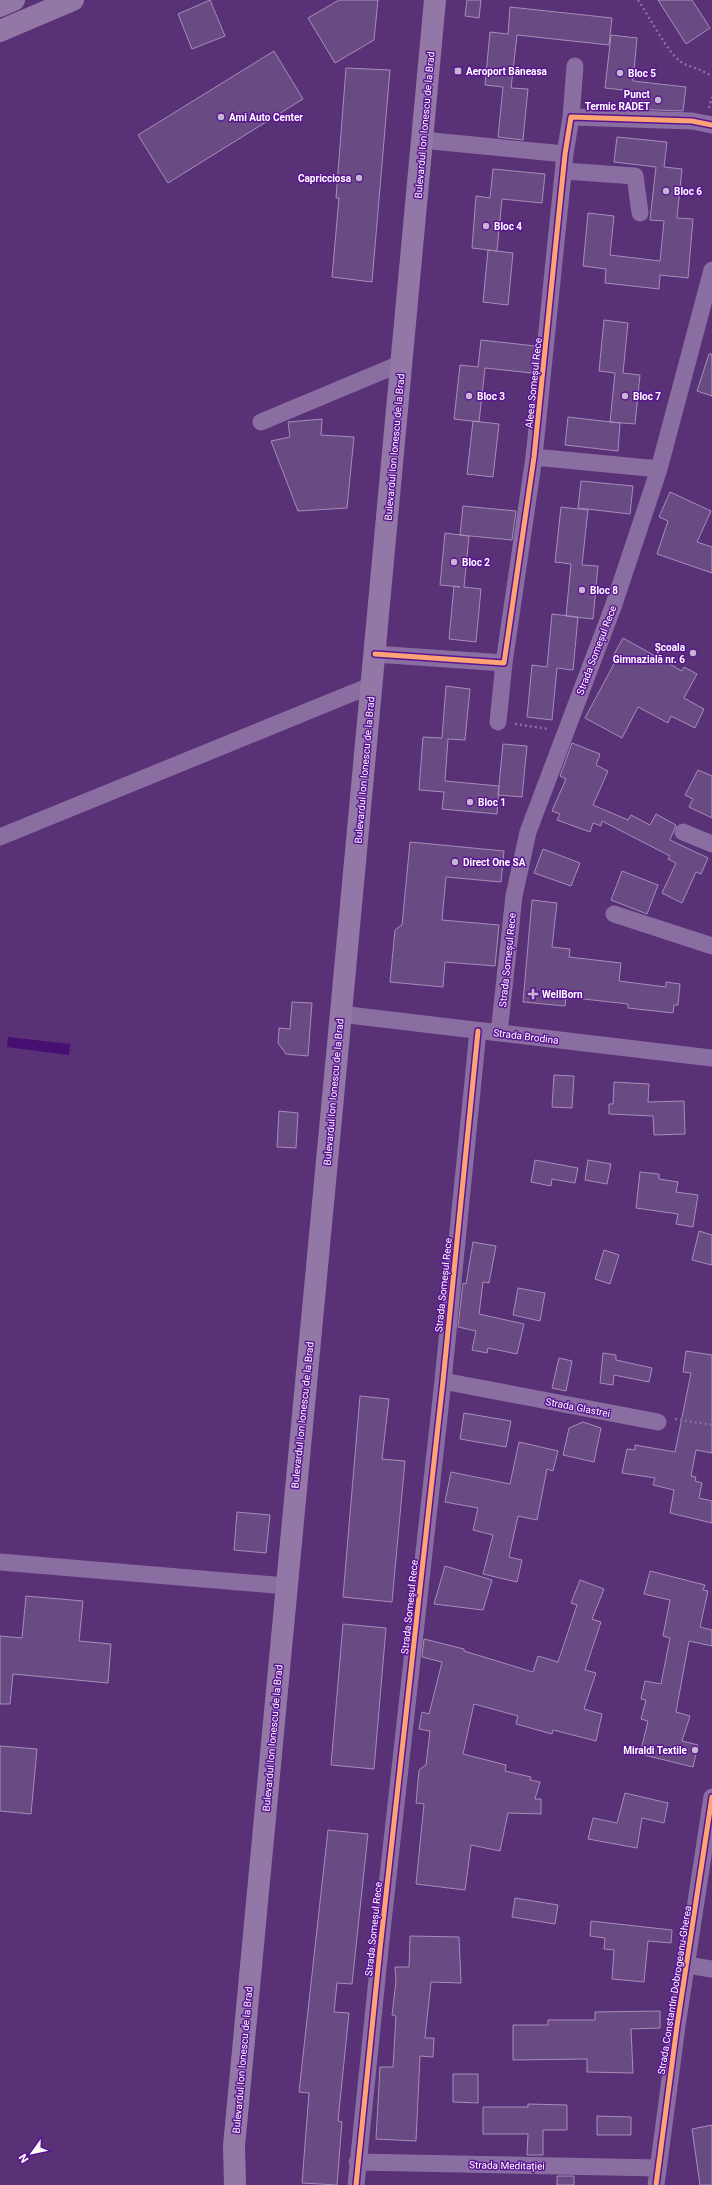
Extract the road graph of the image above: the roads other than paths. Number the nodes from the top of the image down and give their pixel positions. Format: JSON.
{"nodes":[{"id":1,"x":14,"y":0,"type":"edge"},
{"id":2,"x":73,"y":0,"type":"edge"},
{"id":3,"x":435,"y":0,"type":"edge"},
{"id":4,"x":0,"y":6,"type":"edge"},
{"id":5,"x":0,"y":31,"type":"edge"},
{"id":6,"x":574,"y":66,"type":"dead end"},
{"id":7,"x":570,"y":117,"type":"junction"},
{"id":8,"x":712,"y":125,"type":"edge"},
{"id":9,"x":422,"y":140,"type":"junction"},
{"id":10,"x":565,"y":154,"type":"junction"},
{"id":11,"x":564,"y":171,"type":"junction"},
{"id":12,"x":640,"y":213,"type":"dead end"},
{"id":13,"x":712,"y":270,"type":"edge"},
{"id":14,"x":402,"y":363,"type":"junction"},
{"id":15,"x":261,"y":422,"type":"dead end"},
{"id":16,"x":534,"y":457,"type":"junction"},
{"id":17,"x":659,"y":469,"type":"junction"},
{"id":18,"x":375,"y":654,"type":"junction"},
{"id":19,"x":504,"y":663,"type":"junction"},
{"id":20,"x":372,"y":685,"type":"junction"},
{"id":21,"x":498,"y":722,"type":"road end"},
{"id":22,"x":682,"y":832,"type":"dead end"},
{"id":23,"x":0,"y":837,"type":"edge"},
{"id":24,"x":712,"y":844,"type":"edge"},
{"id":25,"x":614,"y":914,"type":"dead end"},
{"id":26,"x":712,"y":946,"type":"edge"},
{"id":27,"x":340,"y":1014,"type":"junction"},
{"id":28,"x":478,"y":1031,"type":"junction"},
{"id":29,"x":499,"y":1033,"type":"junction"},
{"id":30,"x":712,"y":1058,"type":"edge"},
{"id":31,"x":443,"y":1381,"type":"junction"},
{"id":32,"x":658,"y":1422,"type":"road end"},
{"id":33,"x":0,"y":1562,"type":"edge"},
{"id":34,"x":286,"y":1586,"type":"junction"},
{"id":35,"x":712,"y":1797,"type":"edge"},
{"id":36,"x":687,"y":1965,"type":"junction"},
{"id":37,"x":712,"y":1969,"type":"edge"},
{"id":38,"x":234,"y":2146,"type":"junction"},
{"id":39,"x":357,"y":2162,"type":"junction"},
{"id":40,"x":658,"y":2168,"type":"junction"},
{"id":41,"x":227,"y":2185,"type":"edge"},
{"id":42,"x":235,"y":2185,"type":"edge"},
{"id":43,"x":356,"y":2185,"type":"edge"},
{"id":44,"x":656,"y":2185,"type":"edge"}],
"edges":[{"from":1,"to":4,"type":"main road"},
{"from":2,"to":5,"type":"main road"},
{"from":3,"to":9,"type":"main road","name":"Bulevardul Ion Ionescu de la Brad"},
{"from":6,"to":7,"type":"street","name":"Aleea Someșul Rece"},
{"from":7,"to":8,"type":"street"},
{"from":7,"to":10,"type":"street","name":"Aleea Someșul Rece"},
{"from":9,"to":10,"type":"street"},
{"from":9,"to":14,"type":"main road","name":"Bulevardul Ion Ionescu de la Brad"},
{"from":10,"to":11,"type":"street","name":"Aleea Someșul Rece"},
{"from":11,"to":12,"type":"street"},
{"from":11,"to":16,"type":"street","name":"Aleea Someșul Rece"},
{"from":13,"to":17,"type":"street","name":"Strada Someșul Rece"},
{"from":14,"to":15,"type":"street"},
{"from":14,"to":18,"type":"main road","name":"Bulevardul Ion Ionescu de la Brad"},
{"from":16,"to":17,"type":"street"},
{"from":16,"to":19,"type":"street","name":"Aleea Someșul Rece"},
{"from":17,"to":29,"type":"street","name":"Strada Someșul Rece"},
{"from":18,"to":19,"type":"street"},
{"from":18,"to":20,"type":"main road","name":"Bulevardul Ion Ionescu de la Brad"},
{"from":19,"to":21,"type":"street","name":"Aleea Someșul Rece"},
{"from":20,"to":23,"type":"street"},
{"from":20,"to":27,"type":"main road","name":"Bulevardul Ion Ionescu de la Brad"},
{"from":22,"to":24,"type":"street"},
{"from":25,"to":26,"type":"street"},
{"from":27,"to":28,"type":"street","name":"Strada Brodina"},
{"from":27,"to":34,"type":"main road","name":"Bulevardul Ion Ionescu de la Brad"},
{"from":28,"to":29,"type":"street","name":"Strada Brodina"},
{"from":28,"to":31,"type":"street","name":"Strada Someșul Rece"},
{"from":29,"to":30,"type":"street","name":"Strada Brodina"},
{"from":31,"to":32,"type":"street","name":"Strada Glastrei"},
{"from":31,"to":39,"type":"street","name":"Strada Someșul Rece"},
{"from":33,"to":34,"type":"street"},
{"from":34,"to":38,"type":"main road","name":"Bulevardul Ion Ionescu de la Brad"},
{"from":35,"to":36,"type":"street","name":"Strada Constantin Dobrogeanu-Gherea"},
{"from":36,"to":37,"type":"street"},
{"from":36,"to":40,"type":"street","name":"Strada Constantin Dobrogeanu-Gherea"},
{"from":38,"to":41,"type":"street"},
{"from":38,"to":42,"type":"main road","name":"Bulevardul Ion Ionescu de la Brad"},
{"from":39,"to":40,"type":"street","name":"Strada Meditației"},
{"from":39,"to":43,"type":"street","name":"Strada Someșul Rece"},
{"from":40,"to":44,"type":"street","name":"Strada Constantin Dobrogeanu-Gherea"}]}
